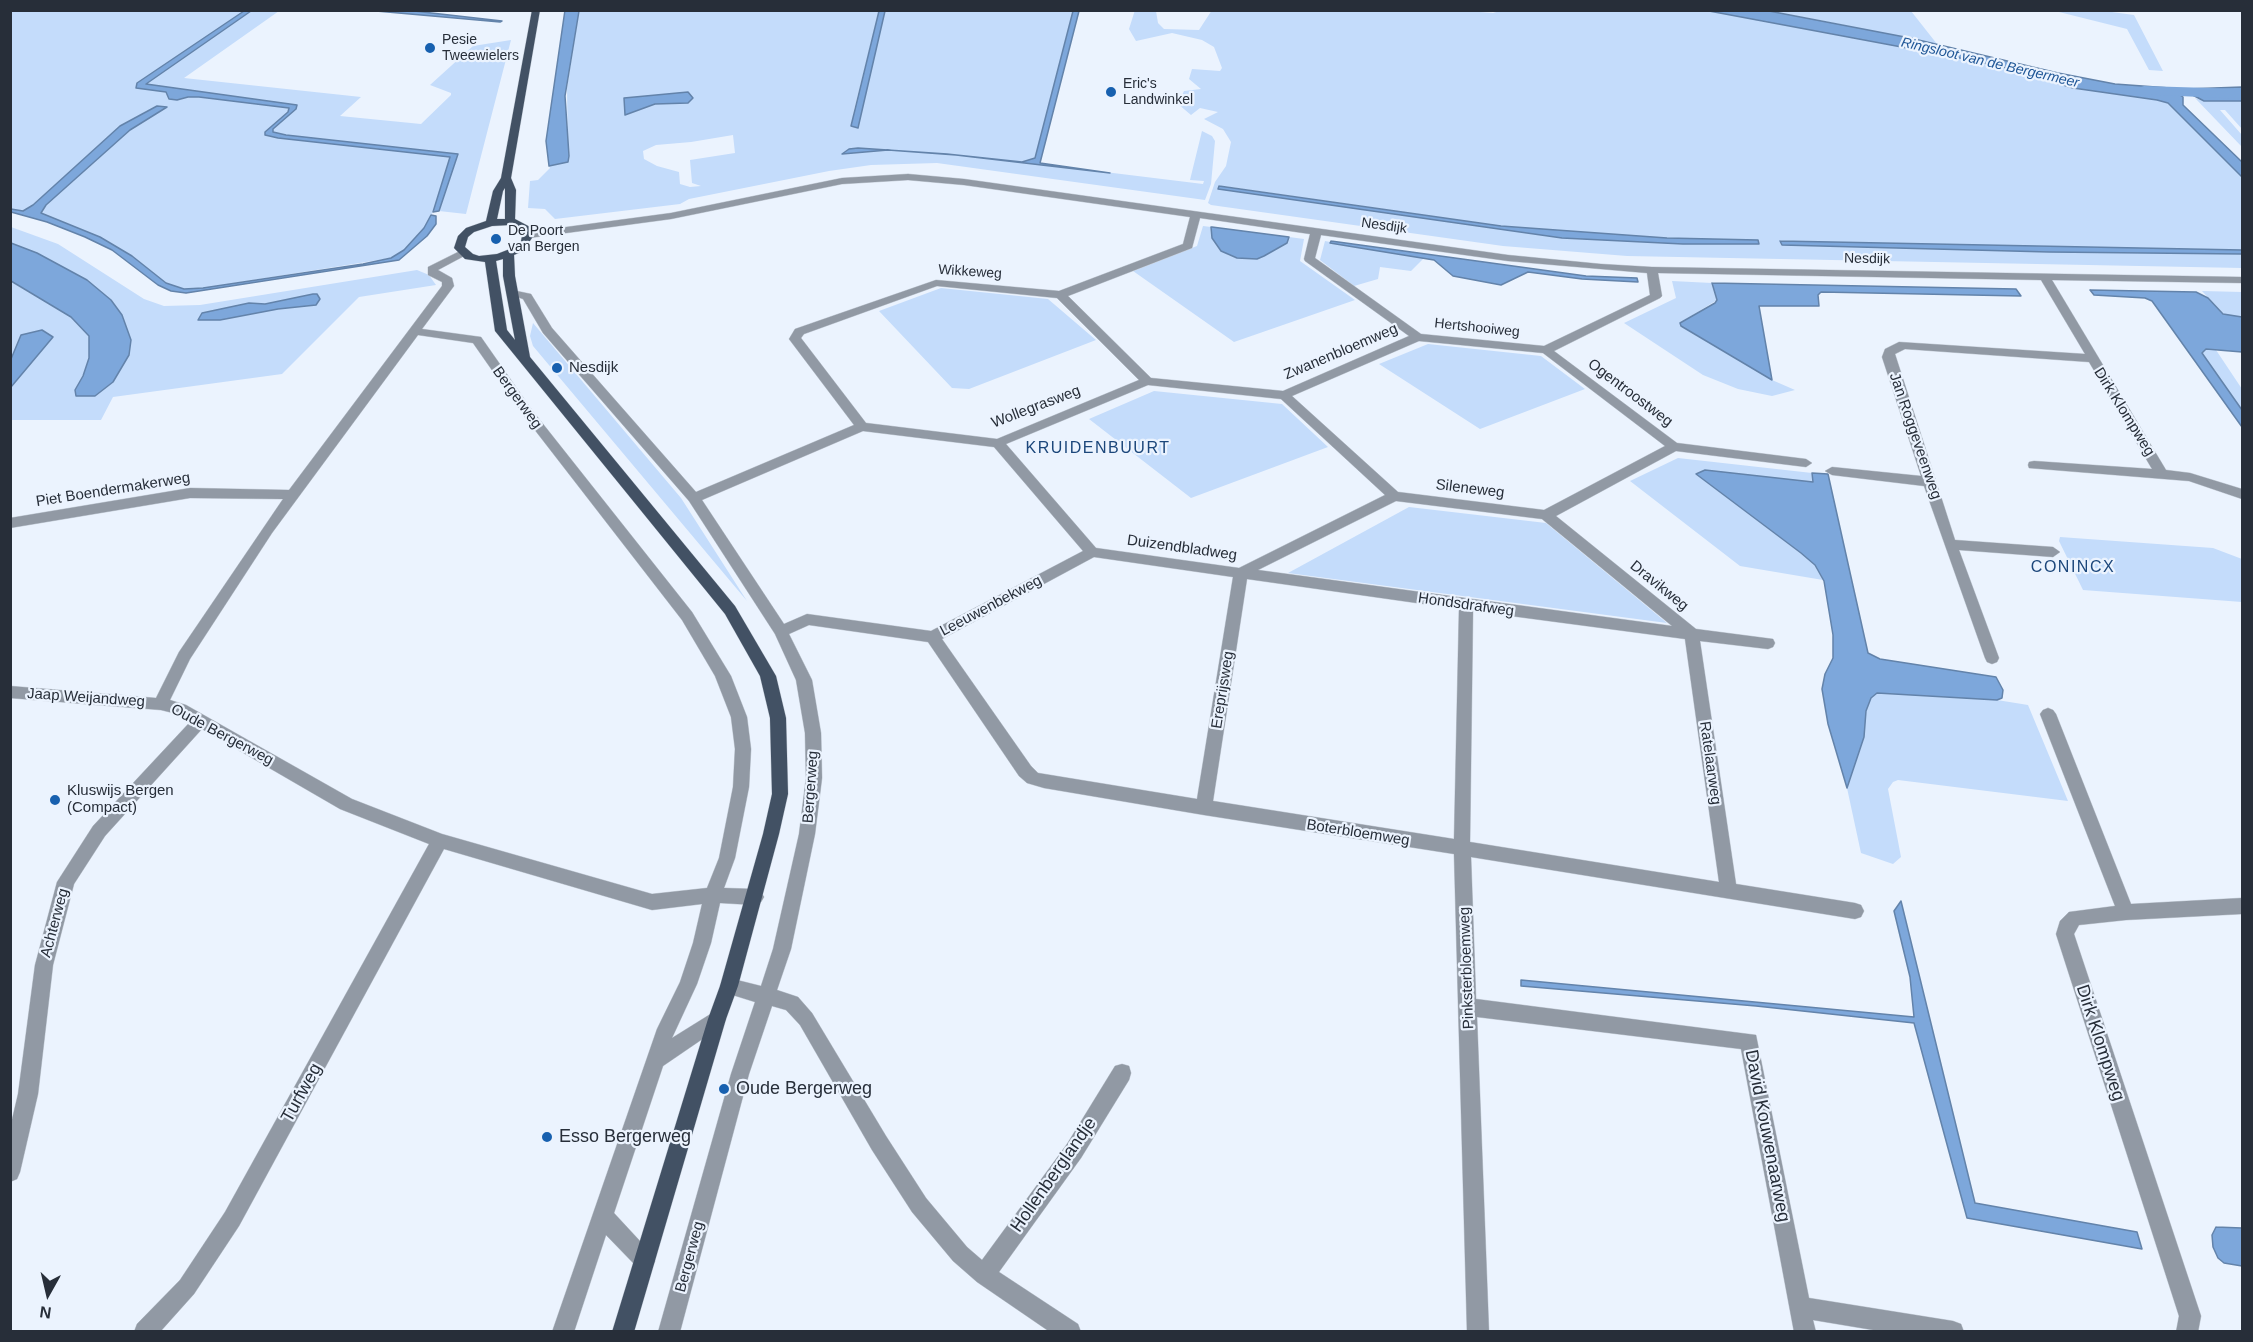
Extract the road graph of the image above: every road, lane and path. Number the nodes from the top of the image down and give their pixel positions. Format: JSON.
{"nodes":[{"id":1,"x":537,"y":10,"type":"edge"},
{"id":2,"x":506,"y":178,"type":"junction"},
{"id":3,"x":1197,"y":215,"type":"junction"},
{"id":4,"x":510,"y":222,"type":"junction"},
{"id":5,"x":491,"y":223,"type":"junction"},
{"id":6,"x":1316,"y":232,"type":"junction"},
{"id":7,"x":529,"y":235,"type":"junction"},
{"id":8,"x":462,"y":253,"type":"junction"},
{"id":9,"x":508,"y":254,"type":"junction"},
{"id":10,"x":490,"y":258,"type":"junction"},
{"id":11,"x":1652,"y":270,"type":"junction"},
{"id":12,"x":2045,"y":277,"type":"junction"},
{"id":13,"x":2242,"y":280,"type":"edge"},
{"id":14,"x":512,"y":292,"type":"junction"},
{"id":15,"x":1060,"y":295,"type":"junction"},
{"id":16,"x":413,"y":331,"type":"junction"},
{"id":17,"x":1418,"y":337,"type":"junction"},
{"id":18,"x":1546,"y":350,"type":"junction"},
{"id":19,"x":524,"y":357,"type":"junction"},
{"id":20,"x":2091,"y":358,"type":"junction"},
{"id":21,"x":1147,"y":381,"type":"junction"},
{"id":22,"x":1284,"y":395,"type":"junction"},
{"id":23,"x":862,"y":427,"type":"junction"},
{"id":24,"x":998,"y":443,"type":"junction"},
{"id":25,"x":1674,"y":447,"type":"junction"},
{"id":26,"x":1806,"y":463,"type":"dead end"},
{"id":27,"x":2034,"y":465,"type":"dead end"},
{"id":28,"x":1832,"y":471,"type":"dead end"},
{"id":29,"x":2162,"y":474,"type":"junction"},
{"id":30,"x":1931,"y":482,"type":"junction"},
{"id":31,"x":2242,"y":494,"type":"edge"},
{"id":32,"x":294,"y":495,"type":"junction"},
{"id":33,"x":1394,"y":496,"type":"junction"},
{"id":34,"x":694,"y":498,"type":"junction"},
{"id":35,"x":1546,"y":515,"type":"junction"},
{"id":36,"x":10,"y":523,"type":"edge"},
{"id":37,"x":1950,"y":544,"type":"junction"},
{"id":38,"x":1092,"y":552,"type":"junction"},
{"id":39,"x":2053,"y":552,"type":"dead end"},
{"id":40,"x":1241,"y":573,"type":"junction"},
{"id":41,"x":1466,"y":605,"type":"junction"},
{"id":42,"x":781,"y":632,"type":"junction"},
{"id":43,"x":1692,"y":634,"type":"junction"},
{"id":44,"x":933,"y":637,"type":"junction"},
{"id":45,"x":1768,"y":643,"type":"dead end"},
{"id":46,"x":1992,"y":658,"type":"dead end"},
{"id":47,"x":10,"y":692,"type":"edge"},
{"id":48,"x":161,"y":704,"type":"junction"},
{"id":49,"x":2048,"y":714,"type":"dead end"},
{"id":50,"x":200,"y":721,"type":"junction"},
{"id":51,"x":1204,"y":808,"type":"junction"},
{"id":52,"x":440,"y":841,"type":"junction"},
{"id":53,"x":1462,"y":850,"type":"junction"},
{"id":54,"x":1729,"y":892,"type":"junction"},
{"id":55,"x":712,"y":895,"type":"junction"},
{"id":56,"x":755,"y":897,"type":"junction"},
{"id":57,"x":2242,"y":906,"type":"edge"},
{"id":58,"x":1854,"y":911,"type":"dead end"},
{"id":59,"x":2126,"y":912,"type":"junction"},
{"id":60,"x":729,"y":986,"type":"junction"},
{"id":61,"x":767,"y":996,"type":"junction"},
{"id":62,"x":1468,"y":1007,"type":"junction"},
{"id":63,"x":717,"y":1019,"type":"junction"},
{"id":64,"x":656,"y":1060,"type":"junction"},
{"id":65,"x":1122,"y":1073,"type":"dead end"},
{"id":66,"x":10,"y":1172,"type":"edge"},
{"id":67,"x":603,"y":1216,"type":"junction"},
{"id":68,"x":645,"y":1261,"type":"junction"},
{"id":69,"x":984,"y":1275,"type":"junction"},
{"id":70,"x":1800,"y":1307,"type":"junction"},
{"id":71,"x":145,"y":1332,"type":"edge"},
{"id":72,"x":563,"y":1332,"type":"edge"},
{"id":73,"x":623,"y":1332,"type":"edge"},
{"id":74,"x":669,"y":1332,"type":"edge"},
{"id":75,"x":1070,"y":1332,"type":"edge"},
{"id":76,"x":1478,"y":1332,"type":"edge"},
{"id":77,"x":1804,"y":1332,"type":"edge"},
{"id":78,"x":1953,"y":1332,"type":"edge"},
{"id":79,"x":2187,"y":1332,"type":"edge"}],
"edges":[{"from":1,"to":2,"type":"main road"},
{"from":2,"to":4,"type":"main road"},
{"from":2,"to":5,"type":"main road"},
{"from":3,"to":6,"type":"street","name":"Nesdijk"},
{"from":3,"to":7,"type":"street","name":"Nesdijk"},
{"from":3,"to":15,"type":"street","name":"Wikkeweg"},
{"from":4,"to":5,"type":"main road"},
{"from":4,"to":7,"type":"main road"},
{"from":5,"to":8,"type":"main road"},
{"from":6,"to":11,"type":"street","name":"Nesdijk"},
{"from":6,"to":17,"type":"street","name":"Hertshooiweg"},
{"from":7,"to":9,"type":"main road"},
{"from":8,"to":10,"type":"main road"},
{"from":8,"to":16,"type":"street","name":"Oude Bergerweg"},
{"from":9,"to":10,"type":"main road"},
{"from":9,"to":14,"type":"main road","name":"Bergerweg"},
{"from":10,"to":19,"type":"main road","name":"Bergerweg"},
{"from":11,"to":12,"type":"street","name":"Nesdijk"},
{"from":11,"to":18,"type":"street"},
{"from":12,"to":13,"type":"street","name":"Nesdijk"},
{"from":12,"to":20,"type":"street","name":"Dirk Klompweg"},
{"from":14,"to":19,"type":"main road","name":"Bergerweg"},
{"from":14,"to":34,"type":"street","name":"Bergerweg"},
{"from":15,"to":21,"type":"street"},
{"from":15,"to":23,"type":"street","name":"Wikkeweg"},
{"from":16,"to":32,"type":"street","name":"Oude Bergerweg"},
{"from":16,"to":55,"type":"street","name":"Bergerweg"},
{"from":17,"to":18,"type":"street","name":"Hertshooiweg"},
{"from":17,"to":22,"type":"street","name":"Zwanenbloemweg"},
{"from":18,"to":25,"type":"street","name":"Ogentroostweg"},
{"from":19,"to":56,"type":"main road","name":"Bergerweg"},
{"from":20,"to":29,"type":"street","name":"Dirk Klompweg"},
{"from":20,"to":30,"type":"street","name":"Jan Roggeveenweg"},
{"from":21,"to":22,"type":"street","name":"Zwanenbloemweg"},
{"from":21,"to":24,"type":"street","name":"Wollegrasweg"},
{"from":22,"to":33,"type":"street"},
{"from":23,"to":24,"type":"street","name":"Wollegrasweg"},
{"from":23,"to":34,"type":"street"},
{"from":24,"to":38,"type":"street"},
{"from":25,"to":26,"type":"street","name":"Ogentroostweg"},
{"from":25,"to":35,"type":"street"},
{"from":27,"to":29,"type":"street"},
{"from":28,"to":30,"type":"street"},
{"from":29,"to":31,"type":"street","name":"Dirk Klompweg"},
{"from":30,"to":37,"type":"street","name":"Jan Roggeveenweg"},
{"from":32,"to":36,"type":"street","name":"Piet Boendermakerweg"},
{"from":32,"to":48,"type":"street","name":"Oude Bergerweg"},
{"from":33,"to":35,"type":"street","name":"Sileneweg"},
{"from":33,"to":40,"type":"street","name":"Duizendbladweg"},
{"from":34,"to":42,"type":"street","name":"Bergerweg"},
{"from":35,"to":43,"type":"street","name":"Dravikweg"},
{"from":37,"to":39,"type":"street"},
{"from":37,"to":46,"type":"street","name":"Jan Roggeveenweg"},
{"from":38,"to":40,"type":"street","name":"Duizendbladweg"},
{"from":38,"to":44,"type":"street","name":"Leeuwenbekweg"},
{"from":40,"to":41,"type":"street","name":"Hondsdrafweg"},
{"from":40,"to":51,"type":"street","name":"Ereprijsweg"},
{"from":41,"to":43,"type":"street","name":"Hondsdrafweg"},
{"from":41,"to":53,"type":"street","name":"Pinksterbloemweg"},
{"from":42,"to":44,"type":"street","name":"Leeuwenbekweg"},
{"from":42,"to":61,"type":"street","name":"Bergerweg"},
{"from":43,"to":45,"type":"street","name":"Dravikweg"},
{"from":43,"to":54,"type":"street","name":"Ratelaarweg"},
{"from":44,"to":51,"type":"street","name":"Boterbloemweg"},
{"from":47,"to":48,"type":"street","name":"Jaap Weijandweg"},
{"from":48,"to":50,"type":"street","name":"Oude Bergerweg"},
{"from":49,"to":59,"type":"street"},
{"from":50,"to":52,"type":"street","name":"Oude Bergerweg"},
{"from":50,"to":66,"type":"street","name":"Achterweg"},
{"from":51,"to":53,"type":"street","name":"Boterbloemweg"},
{"from":52,"to":55,"type":"street","name":"Oude Bergerweg"},
{"from":52,"to":71,"type":"street","name":"Turfweg"},
{"from":53,"to":54,"type":"street","name":"Boterbloemweg"},
{"from":53,"to":62,"type":"street","name":"Pinksterbloemweg"},
{"from":54,"to":58,"type":"street","name":"Boterbloemweg"},
{"from":55,"to":56,"type":"street","name":"Oude Bergerweg"},
{"from":55,"to":64,"type":"street","name":"Bergerweg"},
{"from":56,"to":60,"type":"main road","name":"Bergerweg"},
{"from":57,"to":59,"type":"street","name":"Dirk Klompweg"},
{"from":59,"to":79,"type":"street","name":"Dirk Klompweg"},
{"from":60,"to":61,"type":"street"},
{"from":60,"to":63,"type":"main road","name":"Bergerweg"},
{"from":61,"to":69,"type":"street"},
{"from":61,"to":74,"type":"street","name":"Bergerweg"},
{"from":62,"to":70,"type":"street","name":"David Kouwenaarweg"},
{"from":62,"to":76,"type":"street","name":"Pinksterbloemweg"},
{"from":63,"to":64,"type":"street"},
{"from":63,"to":68,"type":"main road","name":"Bergerweg"},
{"from":64,"to":67,"type":"street","name":"Bergerweg"},
{"from":65,"to":69,"type":"street","name":"Hollenberglandje"},
{"from":67,"to":68,"type":"street"},
{"from":67,"to":72,"type":"street","name":"Bergerweg"},
{"from":68,"to":73,"type":"main road","name":"Bergerweg"},
{"from":69,"to":75,"type":"street"},
{"from":70,"to":77,"type":"street","name":"David Kouwenaarweg"},
{"from":70,"to":78,"type":"street"}]}
